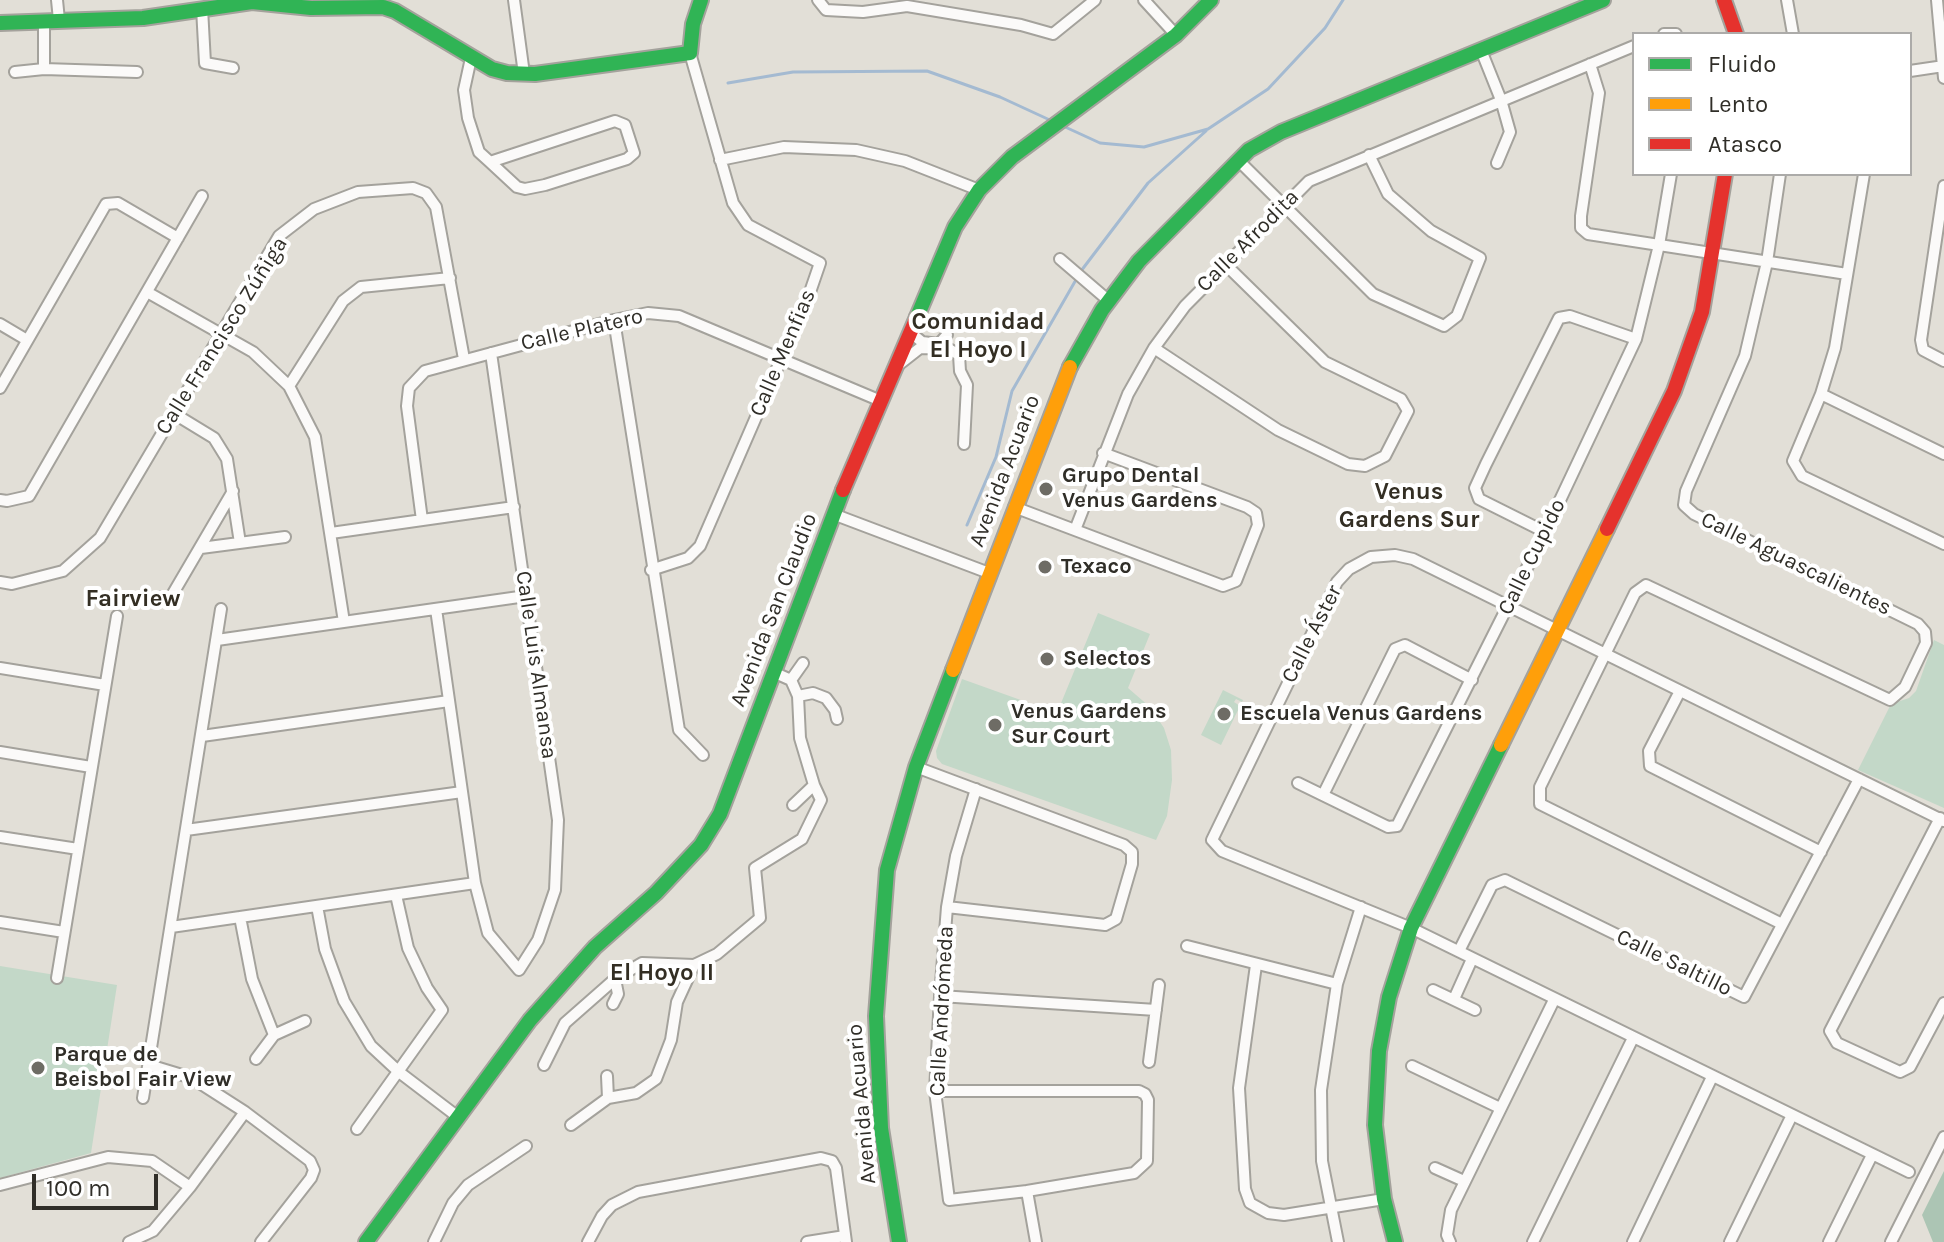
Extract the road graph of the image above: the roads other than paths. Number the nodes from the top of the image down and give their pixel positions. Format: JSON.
{"nodes":[{"id":1,"x":57,"y":0,"type":"edge"},
{"id":2,"x":514,"y":0,"type":"edge"},
{"id":3,"x":701,"y":0,"type":"edge"},
{"id":4,"x":818,"y":0,"type":"edge"},
{"id":5,"x":852,"y":0,"type":"edge"},
{"id":6,"x":1095,"y":0,"type":"edge"},
{"id":7,"x":1144,"y":0,"type":"edge"},
{"id":8,"x":1211,"y":0,"type":"edge"},
{"id":9,"x":1603,"y":0,"type":"edge"},
{"id":10,"x":1724,"y":0,"type":"edge"},
{"id":11,"x":1787,"y":0,"type":"edge"},
{"id":12,"x":1937,"y":0,"type":"edge"},
{"id":13,"x":202,"y":8,"type":"junction"},
{"id":14,"x":854,"y":12,"type":"junction"},
{"id":15,"x":51,"y":20,"type":"junction"},
{"id":16,"x":0,"y":23,"type":"edge"},
{"id":17,"x":1735,"y":32,"type":"edge"},
{"id":18,"x":1793,"y":32,"type":"edge"},
{"id":19,"x":1176,"y":35,"type":"junction"},
{"id":20,"x":1632,"y":47,"type":"edge"},
{"id":21,"x":1481,"y":50,"type":"junction"},
{"id":22,"x":690,"y":53,"type":"junction"},
{"id":23,"x":471,"y":58,"type":"junction"},
{"id":24,"x":1590,"y":64,"type":"junction"},
{"id":25,"x":1944,"y":66,"type":"edge"},
{"id":26,"x":233,"y":68,"type":"dead end"},
{"id":27,"x":44,"y":69,"type":"junction"},
{"id":28,"x":1912,"y":71,"type":"edge"},
{"id":29,"x":15,"y":72,"type":"dead end"},
{"id":30,"x":137,"y":72,"type":"dead end"},
{"id":31,"x":524,"y":74,"type":"junction"},
{"id":32,"x":1944,"y":78,"type":"edge"},
{"id":33,"x":1501,"y":100,"type":"junction"},
{"id":34,"x":1369,"y":155,"type":"junction"},
{"id":35,"x":720,"y":160,"type":"junction"},
{"id":36,"x":1238,"y":160,"type":"junction"},
{"id":37,"x":490,"y":162,"type":"junction"},
{"id":38,"x":1497,"y":163,"type":"dead end"},
{"id":39,"x":1671,"y":176,"type":"edge"},
{"id":40,"x":1725,"y":176,"type":"edge"},
{"id":41,"x":1780,"y":176,"type":"edge"},
{"id":42,"x":1864,"y":176,"type":"edge"},
{"id":43,"x":1944,"y":186,"type":"edge"},
{"id":44,"x":979,"y":190,"type":"junction"},
{"id":45,"x":202,"y":196,"type":"dead end"},
{"id":46,"x":1282,"y":206,"type":"junction"},
{"id":47,"x":178,"y":238,"type":"junction"},
{"id":48,"x":1659,"y":245,"type":"junction"},
{"id":49,"x":1713,"y":254,"type":"junction"},
{"id":50,"x":1060,"y":259,"type":"dead end"},
{"id":51,"x":1767,"y":262,"type":"junction"},
{"id":52,"x":1225,"y":264,"type":"junction"},
{"id":53,"x":1938,"y":270,"type":"edge"},
{"id":54,"x":1847,"y":274,"type":"junction"},
{"id":55,"x":450,"y":278,"type":"junction"},
{"id":56,"x":147,"y":292,"type":"junction"},
{"id":57,"x":1109,"y":301,"type":"junction"},
{"id":58,"x":614,"y":320,"type":"junction"},
{"id":59,"x":0,"y":324,"type":"edge"},
{"id":60,"x":910,"y":332,"type":"junction"},
{"id":61,"x":219,"y":333,"type":"junction"},
{"id":62,"x":947,"y":335,"type":"dead end"},
{"id":63,"x":1636,"y":339,"type":"junction"},
{"id":64,"x":27,"y":340,"type":"junction"},
{"id":65,"x":1154,"y":348,"type":"junction"},
{"id":66,"x":491,"y":353,"type":"junction"},
{"id":67,"x":464,"y":359,"type":"junction"},
{"id":68,"x":782,"y":359,"type":"junction"},
{"id":69,"x":1944,"y":361,"type":"edge"},
{"id":70,"x":896,"y":367,"type":"junction"},
{"id":71,"x":289,"y":386,"type":"junction"},
{"id":72,"x":0,"y":388,"type":"edge"},
{"id":73,"x":1821,"y":394,"type":"junction"},
{"id":74,"x":881,"y":401,"type":"junction"},
{"id":75,"x":173,"y":413,"type":"junction"},
{"id":76,"x":964,"y":444,"type":"dead end"},
{"id":77,"x":1103,"y":453,"type":"junction"},
{"id":78,"x":1944,"y":454,"type":"edge"},
{"id":79,"x":233,"y":491,"type":"junction"},
{"id":80,"x":0,"y":500,"type":"edge"},
{"id":81,"x":514,"y":507,"type":"junction"},
{"id":82,"x":1014,"y":507,"type":"junction"},
{"id":83,"x":833,"y":514,"type":"junction"},
{"id":84,"x":422,"y":520,"type":"junction"},
{"id":85,"x":1075,"y":530,"type":"junction"},
{"id":86,"x":1545,"y":532,"type":"junction"},
{"id":87,"x":331,"y":533,"type":"junction"},
{"id":88,"x":285,"y":537,"type":"dead end"},
{"id":89,"x":240,"y":543,"type":"junction"},
{"id":90,"x":1944,"y":544,"type":"edge"},
{"id":91,"x":201,"y":548,"type":"junction"},
{"id":92,"x":651,"y":570,"type":"junction"},
{"id":93,"x":989,"y":573,"type":"junction"},
{"id":94,"x":0,"y":582,"type":"edge"},
{"id":95,"x":526,"y":596,"type":"junction"},
{"id":96,"x":159,"y":597,"type":"dead end"},
{"id":97,"x":1508,"y":606,"type":"junction"},
{"id":98,"x":221,"y":609,"type":"dead end"},
{"id":99,"x":436,"y":609,"type":"junction"},
{"id":100,"x":117,"y":616,"type":"dead end"},
{"id":101,"x":344,"y":622,"type":"junction"},
{"id":102,"x":1557,"y":630,"type":"junction"},
{"id":103,"x":217,"y":640,"type":"junction"},
{"id":104,"x":1606,"y":654,"type":"junction"},
{"id":105,"x":803,"y":663,"type":"dead end"},
{"id":106,"x":0,"y":668,"type":"edge"},
{"id":107,"x":773,"y":672,"type":"junction"},
{"id":108,"x":791,"y":680,"type":"junction"},
{"id":109,"x":1472,"y":680,"type":"junction"},
{"id":110,"x":105,"y":685,"type":"junction"},
{"id":111,"x":1680,"y":691,"type":"junction"},
{"id":112,"x":798,"y":696,"type":"junction"},
{"id":113,"x":449,"y":701,"type":"junction"},
{"id":114,"x":837,"y":719,"type":"dead end"},
{"id":115,"x":202,"y":736,"type":"junction"},
{"id":116,"x":0,"y":752,"type":"edge"},
{"id":117,"x":703,"y":755,"type":"dead end"},
{"id":118,"x":91,"y":767,"type":"junction"},
{"id":119,"x":916,"y":767,"type":"junction"},
{"id":120,"x":1859,"y":779,"type":"junction"},
{"id":121,"x":1298,"y":783,"type":"dead end"},
{"id":122,"x":814,"y":785,"type":"junction"},
{"id":123,"x":976,"y":789,"type":"junction"},
{"id":124,"x":462,"y":792,"type":"junction"},
{"id":125,"x":1323,"y":795,"type":"junction"},
{"id":126,"x":793,"y":805,"type":"dead end"},
{"id":127,"x":1942,"y":820,"type":"edge"},
{"id":128,"x":186,"y":830,"type":"junction"},
{"id":129,"x":0,"y":837,"type":"edge"},
{"id":130,"x":78,"y":849,"type":"junction"},
{"id":131,"x":1821,"y":852,"type":"junction"},
{"id":132,"x":475,"y":883,"type":"junction"},
{"id":133,"x":396,"y":895,"type":"junction"},
{"id":134,"x":317,"y":906,"type":"junction"},
{"id":135,"x":947,"y":907,"type":"junction"},
{"id":136,"x":1361,"y":907,"type":"junction"},
{"id":137,"x":240,"y":917,"type":"junction"},
{"id":138,"x":0,"y":922,"type":"edge"},
{"id":139,"x":1782,"y":924,"type":"junction"},
{"id":140,"x":171,"y":927,"type":"junction"},
{"id":141,"x":1411,"y":928,"type":"junction"},
{"id":142,"x":64,"y":932,"type":"junction"},
{"id":143,"x":1187,"y":946,"type":"dead end"},
{"id":144,"x":1459,"y":951,"type":"junction"},
{"id":145,"x":1472,"y":959,"type":"junction"},
{"id":146,"x":694,"y":965,"type":"junction"},
{"id":147,"x":1256,"y":965,"type":"junction"},
{"id":148,"x":57,"y":978,"type":"dead end"},
{"id":149,"x":615,"y":979,"type":"junction"},
{"id":150,"x":1337,"y":984,"type":"junction"},
{"id":151,"x":1159,"y":985,"type":"dead end"},
{"id":152,"x":1433,"y":990,"type":"dead end"},
{"id":153,"x":940,"y":996,"type":"junction"},
{"id":154,"x":1454,"y":999,"type":"junction"},
{"id":155,"x":1554,"y":1000,"type":"junction"},
{"id":156,"x":1944,"y":1003,"type":"edge"},
{"id":157,"x":613,"y":1004,"type":"dead end"},
{"id":158,"x":1156,"y":1010,"type":"junction"},
{"id":159,"x":1475,"y":1010,"type":"dead end"},
{"id":160,"x":305,"y":1021,"type":"dead end"},
{"id":161,"x":274,"y":1035,"type":"junction"},
{"id":162,"x":1633,"y":1038,"type":"junction"},
{"id":163,"x":256,"y":1059,"type":"dead end"},
{"id":164,"x":1149,"y":1062,"type":"dead end"},
{"id":165,"x":149,"y":1065,"type":"junction"},
{"id":166,"x":544,"y":1065,"type":"dead end"},
{"id":167,"x":1412,"y":1066,"type":"dead end"},
{"id":168,"x":399,"y":1072,"type":"junction"},
{"id":169,"x":607,"y":1076,"type":"dead end"},
{"id":170,"x":1712,"y":1077,"type":"junction"},
{"id":171,"x":935,"y":1091,"type":"junction"},
{"id":172,"x":143,"y":1098,"type":"dead end"},
{"id":173,"x":608,"y":1098,"type":"junction"},
{"id":174,"x":1500,"y":1108,"type":"junction"},
{"id":175,"x":245,"y":1112,"type":"junction"},
{"id":176,"x":1792,"y":1115,"type":"junction"},
{"id":177,"x":458,"y":1117,"type":"junction"},
{"id":178,"x":571,"y":1125,"type":"dead end"},
{"id":179,"x":357,"y":1129,"type":"dead end"},
{"id":180,"x":1944,"y":1137,"type":"edge"},
{"id":181,"x":526,"y":1146,"type":"dead end"},
{"id":182,"x":1872,"y":1155,"type":"junction"},
{"id":183,"x":1435,"y":1168,"type":"dead end"},
{"id":184,"x":1909,"y":1172,"type":"dead end"},
{"id":185,"x":1464,"y":1181,"type":"junction"},
{"id":186,"x":0,"y":1185,"type":"edge"},
{"id":187,"x":190,"y":1187,"type":"junction"},
{"id":188,"x":1027,"y":1191,"type":"junction"},
{"id":189,"x":1384,"y":1199,"type":"junction"},
{"id":190,"x":1330,"y":1207,"type":"junction"},
{"id":191,"x":846,"y":1239,"type":"edge"},
{"id":192,"x":129,"y":1242,"type":"edge"},
{"id":193,"x":261,"y":1242,"type":"edge"},
{"id":194,"x":366,"y":1242,"type":"edge"},
{"id":195,"x":434,"y":1242,"type":"edge"},
{"id":196,"x":588,"y":1242,"type":"edge"},
{"id":197,"x":807,"y":1242,"type":"edge"},
{"id":198,"x":899,"y":1242,"type":"edge"},
{"id":199,"x":1036,"y":1242,"type":"edge"},
{"id":200,"x":1338,"y":1242,"type":"edge"},
{"id":201,"x":1395,"y":1242,"type":"edge"},
{"id":202,"x":1450,"y":1242,"type":"edge"},
{"id":203,"x":1533,"y":1242,"type":"edge"},
{"id":204,"x":1633,"y":1242,"type":"edge"},
{"id":205,"x":1730,"y":1242,"type":"edge"},
{"id":206,"x":1829,"y":1242,"type":"edge"},
{"id":207,"x":1891,"y":1242,"type":"edge"}],
"edges":[{"from":1,"to":15,"type":"street"},
{"from":2,"to":31,"type":"street"},
{"from":3,"to":22,"type":"street"},
{"from":4,"to":14,"type":"street"},
{"from":5,"to":14,"type":"street"},
{"from":6,"to":14,"type":"street"},
{"from":7,"to":19,"type":"street"},
{"from":8,"to":19,"type":"street","name":"Avenida San Claudio"},
{"from":9,"to":21,"type":"street","name":"Avenida Acuario"},
{"from":10,"to":17,"type":"street"},
{"from":11,"to":18,"type":"street"},
{"from":12,"to":25,"type":"street"},
{"from":13,"to":15,"type":"street"},
{"from":13,"to":23,"type":"street"},
{"from":13,"to":26,"type":"street"},
{"from":15,"to":16,"type":"street"},
{"from":15,"to":27,"type":"street"},
{"from":19,"to":44,"type":"street","name":"Avenida San Claudio"},
{"from":20,"to":24,"type":"street","name":"Calle Afrodita"},
{"from":21,"to":33,"type":"street"},
{"from":21,"to":36,"type":"street","name":"Avenida Acuario"},
{"from":22,"to":31,"type":"street"},
{"from":22,"to":35,"type":"street","name":"Calle Menfias"},
{"from":23,"to":31,"type":"street"},
{"from":23,"to":37,"type":"street"},
{"from":24,"to":33,"type":"street","name":"Calle Afrodita"},
{"from":24,"to":48,"type":"street"},
{"from":25,"to":28,"type":"street"},
{"from":25,"to":32,"type":"street"},
{"from":27,"to":29,"type":"street"},
{"from":27,"to":30,"type":"street"},
{"from":33,"to":34,"type":"street","name":"Calle Afrodita"},
{"from":33,"to":38,"type":"street"},
{"from":34,"to":46,"type":"street","name":"Calle Afrodita"},
{"from":34,"to":46,"type":"street"},
{"from":35,"to":44,"type":"street"},
{"from":35,"to":68,"type":"street","name":"Calle Menfias"},
{"from":36,"to":46,"type":"street"},
{"from":36,"to":57,"type":"street","name":"Avenida Acuario"},
{"from":37,"to":37,"type":"street"},
{"from":39,"to":48,"type":"street","name":"Calle Cupido"},
{"from":40,"to":49,"type":"street"},
{"from":41,"to":51,"type":"street"},
{"from":42,"to":54,"type":"street"},
{"from":43,"to":53,"type":"street"},
{"from":44,"to":60,"type":"street","name":"Avenida San Claudio"},
{"from":45,"to":47,"type":"street"},
{"from":46,"to":52,"type":"street","name":"Calle Afrodita"},
{"from":47,"to":56,"type":"street"},
{"from":47,"to":64,"type":"street"},
{"from":48,"to":49,"type":"street"},
{"from":48,"to":63,"type":"street","name":"Calle Cupido"},
{"from":49,"to":51,"type":"street"},
{"from":49,"to":102,"type":"street"},
{"from":50,"to":57,"type":"street"},
{"from":51,"to":54,"type":"street"},
{"from":51,"to":104,"type":"street","name":"Calle Aguascalientes"},
{"from":52,"to":65,"type":"street","name":"Calle Afrodita"},
{"from":52,"to":65,"type":"street"},
{"from":53,"to":69,"type":"street"},
{"from":54,"to":73,"type":"street"},
{"from":55,"to":61,"type":"street","name":"Calle Francisco Zúñiga"},
{"from":55,"to":67,"type":"street","name":"Calle Francisco Zúñiga"},
{"from":55,"to":71,"type":"street"},
{"from":56,"to":61,"type":"street"},
{"from":56,"to":80,"type":"street"},
{"from":57,"to":82,"type":"street","name":"Avenida Acuario"},
{"from":58,"to":66,"type":"street","name":"Calle Platero"},
{"from":58,"to":68,"type":"street","name":"Calle Platero"},
{"from":58,"to":92,"type":"street"},
{"from":59,"to":64,"type":"street"},
{"from":60,"to":62,"type":"street"},
{"from":60,"to":70,"type":"street","name":"Avenida San Claudio"},
{"from":61,"to":71,"type":"street"},
{"from":61,"to":75,"type":"street","name":"Calle Francisco Zúñiga"},
{"from":63,"to":86,"type":"street","name":"Calle Cupido"},
{"from":63,"to":86,"type":"street"},
{"from":64,"to":72,"type":"street"},
{"from":65,"to":77,"type":"street","name":"Calle Afrodita"},
{"from":66,"to":67,"type":"street","name":"Calle Platero"},
{"from":66,"to":81,"type":"street","name":"Calle Luis Almansa"},
{"from":67,"to":84,"type":"street","name":"Calle Platero"},
{"from":68,"to":74,"type":"street","name":"Calle Platero"},
{"from":68,"to":92,"type":"street","name":"Calle Menfias"},
{"from":70,"to":74,"type":"street","name":"Avenida San Claudio"},
{"from":70,"to":76,"type":"street"},
{"from":71,"to":87,"type":"street"},
{"from":73,"to":78,"type":"street"},
{"from":73,"to":90,"type":"street"},
{"from":74,"to":83,"type":"street","name":"Avenida San Claudio"},
{"from":75,"to":79,"type":"street"},
{"from":75,"to":94,"type":"street","name":"Calle Francisco Zúñiga"},
{"from":77,"to":85,"type":"street","name":"Calle Afrodita"},
{"from":77,"to":85,"type":"street"},
{"from":79,"to":89,"type":"street"},
{"from":79,"to":91,"type":"street"},
{"from":81,"to":84,"type":"street"},
{"from":81,"to":95,"type":"street","name":"Calle Luis Almansa"},
{"from":82,"to":85,"type":"street"},
{"from":82,"to":93,"type":"street","name":"Avenida Acuario"},
{"from":83,"to":93,"type":"street"},
{"from":83,"to":107,"type":"street","name":"Avenida San Claudio"},
{"from":84,"to":87,"type":"street"},
{"from":86,"to":97,"type":"street","name":"Calle Cupido"},
{"from":87,"to":101,"type":"street"},
{"from":88,"to":89,"type":"street"},
{"from":89,"to":91,"type":"street"},
{"from":91,"to":96,"type":"street"},
{"from":92,"to":117,"type":"street"},
{"from":93,"to":119,"type":"street","name":"Avenida Acuario"},
{"from":95,"to":99,"type":"street"},
{"from":95,"to":132,"type":"street","name":"Calle Luis Almansa"},
{"from":97,"to":102,"type":"street","name":"Calle Áster"},
{"from":97,"to":109,"type":"street","name":"Calle Cupido"},
{"from":97,"to":136,"type":"street","name":"Calle Áster"},
{"from":98,"to":103,"type":"street"},
{"from":99,"to":101,"type":"street"},
{"from":99,"to":113,"type":"street"},
{"from":100,"to":110,"type":"street"},
{"from":101,"to":103,"type":"street"},
{"from":102,"to":104,"type":"street","name":"Calle Áster"},
{"from":102,"to":141,"type":"street"},
{"from":103,"to":115,"type":"street"},
{"from":104,"to":111,"type":"street","name":"Calle Áster"},
{"from":104,"to":139,"type":"street"},
{"from":105,"to":108,"type":"street"},
{"from":106,"to":110,"type":"street"},
{"from":107,"to":108,"type":"street"},
{"from":107,"to":177,"type":"street","name":"Avenida San Claudio"},
{"from":108,"to":112,"type":"street"},
{"from":109,"to":125,"type":"street","name":"Calle Cupido"},
{"from":109,"to":125,"type":"street"},
{"from":110,"to":118,"type":"street"},
{"from":111,"to":120,"type":"street","name":"Calle Áster"},
{"from":111,"to":131,"type":"street"},
{"from":112,"to":114,"type":"street"},
{"from":112,"to":122,"type":"street"},
{"from":113,"to":115,"type":"street"},
{"from":113,"to":124,"type":"street"},
{"from":115,"to":128,"type":"street"},
{"from":116,"to":118,"type":"street"},
{"from":118,"to":130,"type":"street"},
{"from":119,"to":123,"type":"street"},
{"from":119,"to":198,"type":"street","name":"Avenida Acuario"},
{"from":120,"to":127,"type":"street","name":"Calle Áster"},
{"from":120,"to":131,"type":"street","name":"Calle Saltillo"},
{"from":121,"to":125,"type":"street","name":"Calle Cupido"},
{"from":122,"to":126,"type":"street"},
{"from":122,"to":146,"type":"street"},
{"from":123,"to":135,"type":"street","name":"Calle Andrómeda"},
{"from":123,"to":135,"type":"street"},
{"from":124,"to":128,"type":"street"},
{"from":124,"to":132,"type":"street"},
{"from":127,"to":156,"type":"street"},
{"from":128,"to":140,"type":"street"},
{"from":129,"to":130,"type":"street"},
{"from":130,"to":142,"type":"street"},
{"from":131,"to":139,"type":"street","name":"Calle Saltillo"},
{"from":132,"to":133,"type":"street"},
{"from":133,"to":134,"type":"street"},
{"from":133,"to":168,"type":"street"},
{"from":134,"to":137,"type":"street"},
{"from":134,"to":168,"type":"street"},
{"from":135,"to":153,"type":"street","name":"Calle Andrómeda"},
{"from":136,"to":141,"type":"street"},
{"from":136,"to":150,"type":"street"},
{"from":137,"to":140,"type":"street"},
{"from":137,"to":161,"type":"street"},
{"from":138,"to":142,"type":"street"},
{"from":139,"to":144,"type":"street","name":"Calle Saltillo"},
{"from":140,"to":165,"type":"street"},
{"from":141,"to":144,"type":"street"},
{"from":141,"to":189,"type":"street"},
{"from":142,"to":148,"type":"street"},
{"from":143,"to":147,"type":"street"},
{"from":144,"to":145,"type":"street"},
{"from":145,"to":154,"type":"street"},
{"from":145,"to":155,"type":"street"},
{"from":146,"to":149,"type":"street"},
{"from":146,"to":173,"type":"street"},
{"from":147,"to":150,"type":"street"},
{"from":147,"to":190,"type":"street"},
{"from":149,"to":157,"type":"street"},
{"from":149,"to":166,"type":"street"},
{"from":150,"to":190,"type":"street"},
{"from":151,"to":158,"type":"street"},
{"from":152,"to":154,"type":"street"},
{"from":153,"to":158,"type":"street"},
{"from":153,"to":171,"type":"street","name":"Calle Andrómeda"},
{"from":154,"to":159,"type":"street"},
{"from":155,"to":162,"type":"street"},
{"from":155,"to":174,"type":"street"},
{"from":158,"to":164,"type":"street"},
{"from":160,"to":161,"type":"street"},
{"from":161,"to":163,"type":"street"},
{"from":162,"to":170,"type":"street"},
{"from":162,"to":203,"type":"street"},
{"from":165,"to":172,"type":"street"},
{"from":165,"to":175,"type":"street"},
{"from":167,"to":174,"type":"street"},
{"from":168,"to":177,"type":"street"},
{"from":168,"to":179,"type":"street"},
{"from":169,"to":173,"type":"street"},
{"from":170,"to":176,"type":"street"},
{"from":170,"to":204,"type":"street"},
{"from":171,"to":188,"type":"street","name":"Calle Andrómeda"},
{"from":171,"to":188,"type":"street","name":"Calle Andrómeda"},
{"from":173,"to":178,"type":"street"},
{"from":174,"to":185,"type":"street"},
{"from":175,"to":187,"type":"street"},
{"from":175,"to":193,"type":"street"},
{"from":176,"to":182,"type":"street"},
{"from":176,"to":205,"type":"street"},
{"from":177,"to":194,"type":"street","name":"Avenida San Claudio"},
{"from":180,"to":207,"type":"street"},
{"from":181,"to":195,"type":"street"},
{"from":182,"to":184,"type":"street"},
{"from":182,"to":206,"type":"street"},
{"from":183,"to":185,"type":"street"},
{"from":185,"to":202,"type":"street"},
{"from":186,"to":187,"type":"street"},
{"from":187,"to":192,"type":"street"},
{"from":188,"to":199,"type":"street"},
{"from":189,"to":190,"type":"street"},
{"from":189,"to":201,"type":"street"},
{"from":190,"to":200,"type":"street"},
{"from":191,"to":196,"type":"street"},
{"from":191,"to":197,"type":"street"}]}
